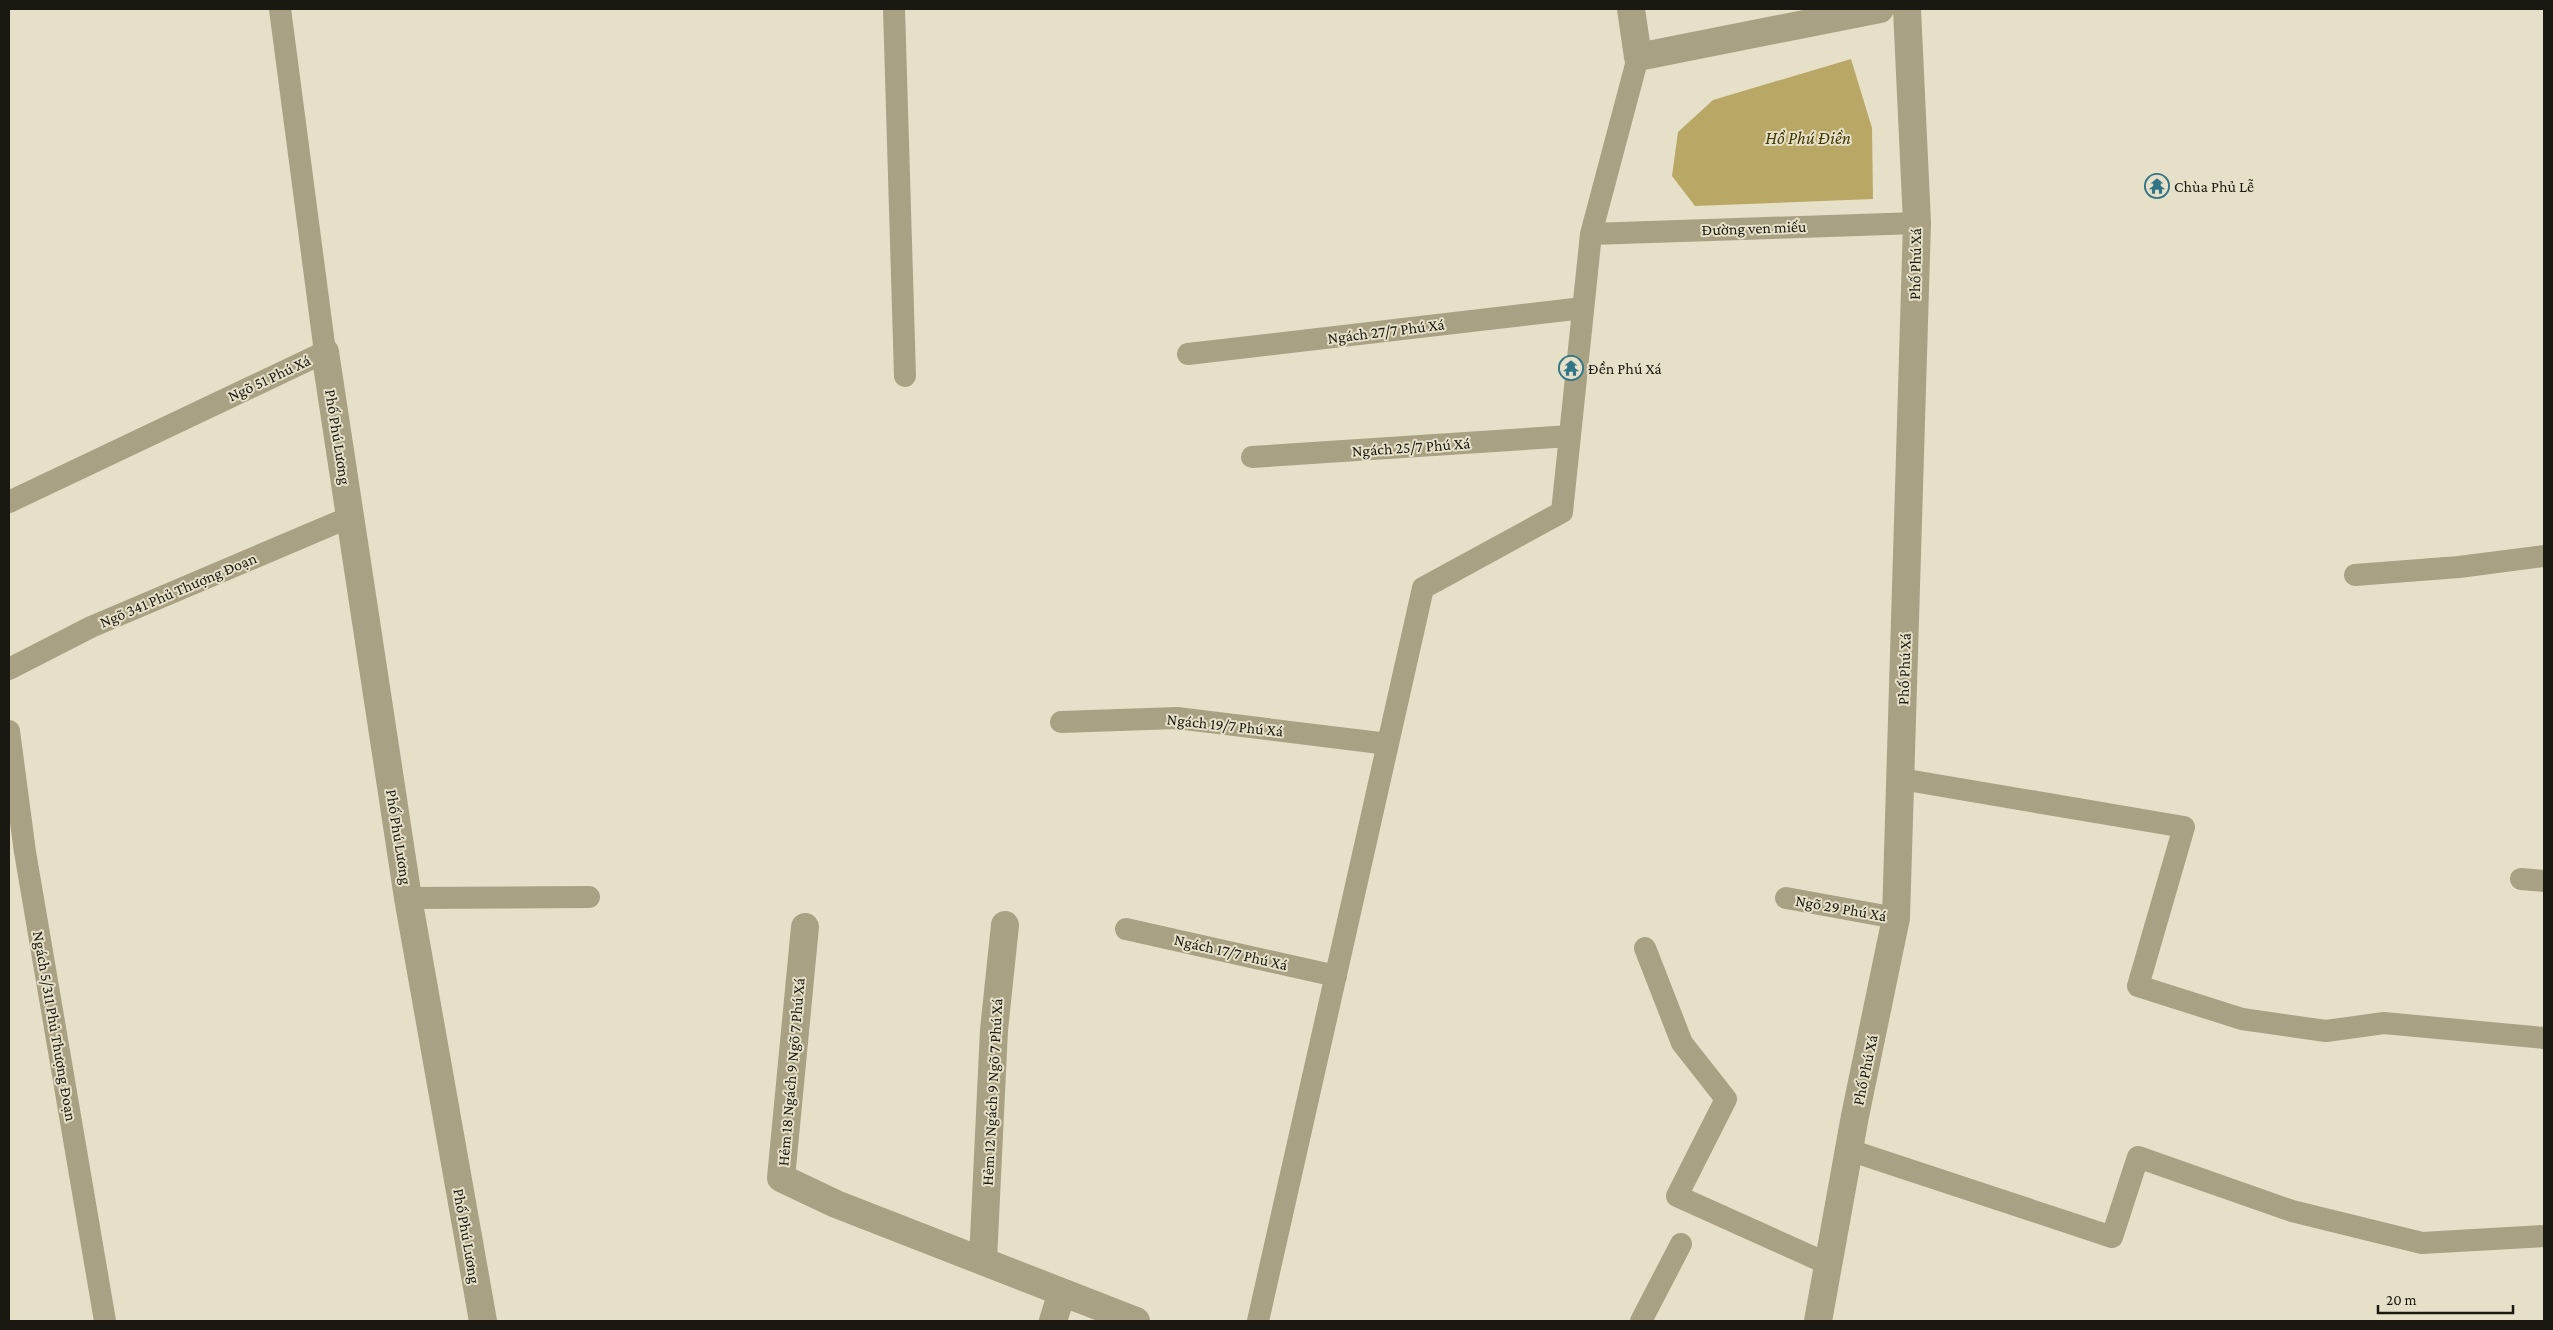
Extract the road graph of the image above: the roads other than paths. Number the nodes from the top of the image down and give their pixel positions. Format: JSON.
{"nodes":[{"id":1,"x":280,"y":9,"type":"edge"},
{"id":2,"x":894,"y":9,"type":"edge"},
{"id":3,"x":1631,"y":9,"type":"edge"},
{"id":4,"x":1880,"y":9,"type":"edge"},
{"id":5,"x":1907,"y":9,"type":"edge"},
{"id":6,"x":1638,"y":58,"type":"junction"},
{"id":7,"x":1917,"y":223,"type":"junction"},
{"id":8,"x":1591,"y":234,"type":"junction"},
{"id":9,"x":1583,"y":308,"type":"junction"},
{"id":10,"x":325,"y":352,"type":"junction"},
{"id":11,"x":1188,"y":354,"type":"dead end"},
{"id":12,"x":904,"y":376,"type":"dead end"},
{"id":13,"x":1570,"y":436,"type":"junction"},
{"id":14,"x":1252,"y":458,"type":"dead end"},
{"id":15,"x":9,"y":502,"type":"edge"},
{"id":16,"x":350,"y":517,"type":"junction"},
{"id":17,"x":2544,"y":556,"type":"edge"},
{"id":18,"x":2356,"y":575,"type":"dead end"},
{"id":19,"x":9,"y":669,"type":"edge"},
{"id":20,"x":1061,"y":722,"type":"dead end"},
{"id":21,"x":9,"y":731,"type":"edge"},
{"id":22,"x":1388,"y":744,"type":"junction"},
{"id":23,"x":1901,"y":779,"type":"junction"},
{"id":24,"x":2521,"y":879,"type":"dead end"},
{"id":25,"x":2544,"y":880,"type":"edge"},
{"id":26,"x":589,"y":897,"type":"dead end"},
{"id":27,"x":408,"y":898,"type":"junction"},
{"id":28,"x":1786,"y":898,"type":"dead end"},
{"id":29,"x":1896,"y":918,"type":"junction"},
{"id":30,"x":1005,"y":925,"type":"dead end"},
{"id":31,"x":805,"y":927,"type":"dead end"},
{"id":32,"x":1126,"y":929,"type":"dead end"},
{"id":33,"x":1645,"y":948,"type":"dead end"},
{"id":34,"x":1336,"y":976,"type":"junction"},
{"id":35,"x":2544,"y":1038,"type":"edge"},
{"id":36,"x":1849,"y":1150,"type":"junction"},
{"id":37,"x":2544,"y":1236,"type":"edge"},
{"id":38,"x":1681,"y":1244,"type":"dead end"},
{"id":39,"x":983,"y":1260,"type":"junction"},
{"id":40,"x":1828,"y":1264,"type":"junction"},
{"id":41,"x":1062,"y":1292,"type":"junction"},
{"id":42,"x":105,"y":1321,"type":"edge"},
{"id":43,"x":483,"y":1321,"type":"edge"},
{"id":44,"x":1053,"y":1321,"type":"edge"},
{"id":45,"x":1136,"y":1321,"type":"edge"},
{"id":46,"x":1258,"y":1321,"type":"edge"},
{"id":47,"x":1641,"y":1321,"type":"edge"},
{"id":48,"x":1818,"y":1321,"type":"edge"}],
"edges":[{"from":1,"to":10,"type":"lane","name":"Ngõ 51 Phú Xá"},
{"from":2,"to":12,"type":"lane"},
{"from":3,"to":6,"type":"street"},
{"from":4,"to":6,"type":"street"},
{"from":5,"to":7,"type":"street","name":"Phố Phú Xá"},
{"from":6,"to":8,"type":"lane"},
{"from":7,"to":8,"type":"lane","name":"Đường ven miếu"},
{"from":7,"to":23,"type":"street","name":"Phố Phú Xá"},
{"from":8,"to":9,"type":"lane"},
{"from":9,"to":11,"type":"lane","name":"Ngách 27/7 Phú Xá"},
{"from":9,"to":13,"type":"lane"},
{"from":10,"to":15,"type":"lane","name":"Ngõ 51 Phú Xá"},
{"from":10,"to":16,"type":"street","name":"Phố Phú Lương"},
{"from":13,"to":14,"type":"lane","name":"Ngách 25/7 Phú Xá"},
{"from":13,"to":22,"type":"lane"},
{"from":16,"to":19,"type":"lane","name":"Ngõ 341 Phủ Thượng Đoạn"},
{"from":16,"to":27,"type":"street","name":"Phố Phú Lương"},
{"from":17,"to":18,"type":"lane"},
{"from":20,"to":22,"type":"lane","name":"Ngách 19/7 Phú Xá"},
{"from":21,"to":42,"type":"lane","name":"Ngách 5/311 Phủ Thượng Đoạn"},
{"from":22,"to":34,"type":"lane"},
{"from":23,"to":29,"type":"street","name":"Phố Phú Xá"},
{"from":23,"to":35,"type":"lane"},
{"from":24,"to":25,"type":"lane"},
{"from":26,"to":27,"type":"lane"},
{"from":27,"to":43,"type":"street","name":"Phố Phú Lương"},
{"from":28,"to":29,"type":"lane","name":"Ngõ 29 Phú Xá"},
{"from":29,"to":36,"type":"street","name":"Phố Phú Xá"},
{"from":30,"to":39,"type":"street","name":"Hẻm 12 Ngách 9 Ngõ 7 Phú Xá"},
{"from":31,"to":39,"type":"street","name":"Hẻm 18 Ngách 9 Ngõ 7 Phú Xá"},
{"from":32,"to":34,"type":"lane","name":"Ngách 17/7 Phú Xá"},
{"from":33,"to":40,"type":"lane"},
{"from":34,"to":46,"type":"lane"},
{"from":36,"to":37,"type":"lane"},
{"from":36,"to":40,"type":"street","name":"Phố Phú Xá"},
{"from":38,"to":47,"type":"lane"},
{"from":39,"to":41,"type":"street"},
{"from":40,"to":48,"type":"street","name":"Phố Phú Xá"},
{"from":41,"to":44,"type":"street"},
{"from":41,"to":45,"type":"street"}]}
